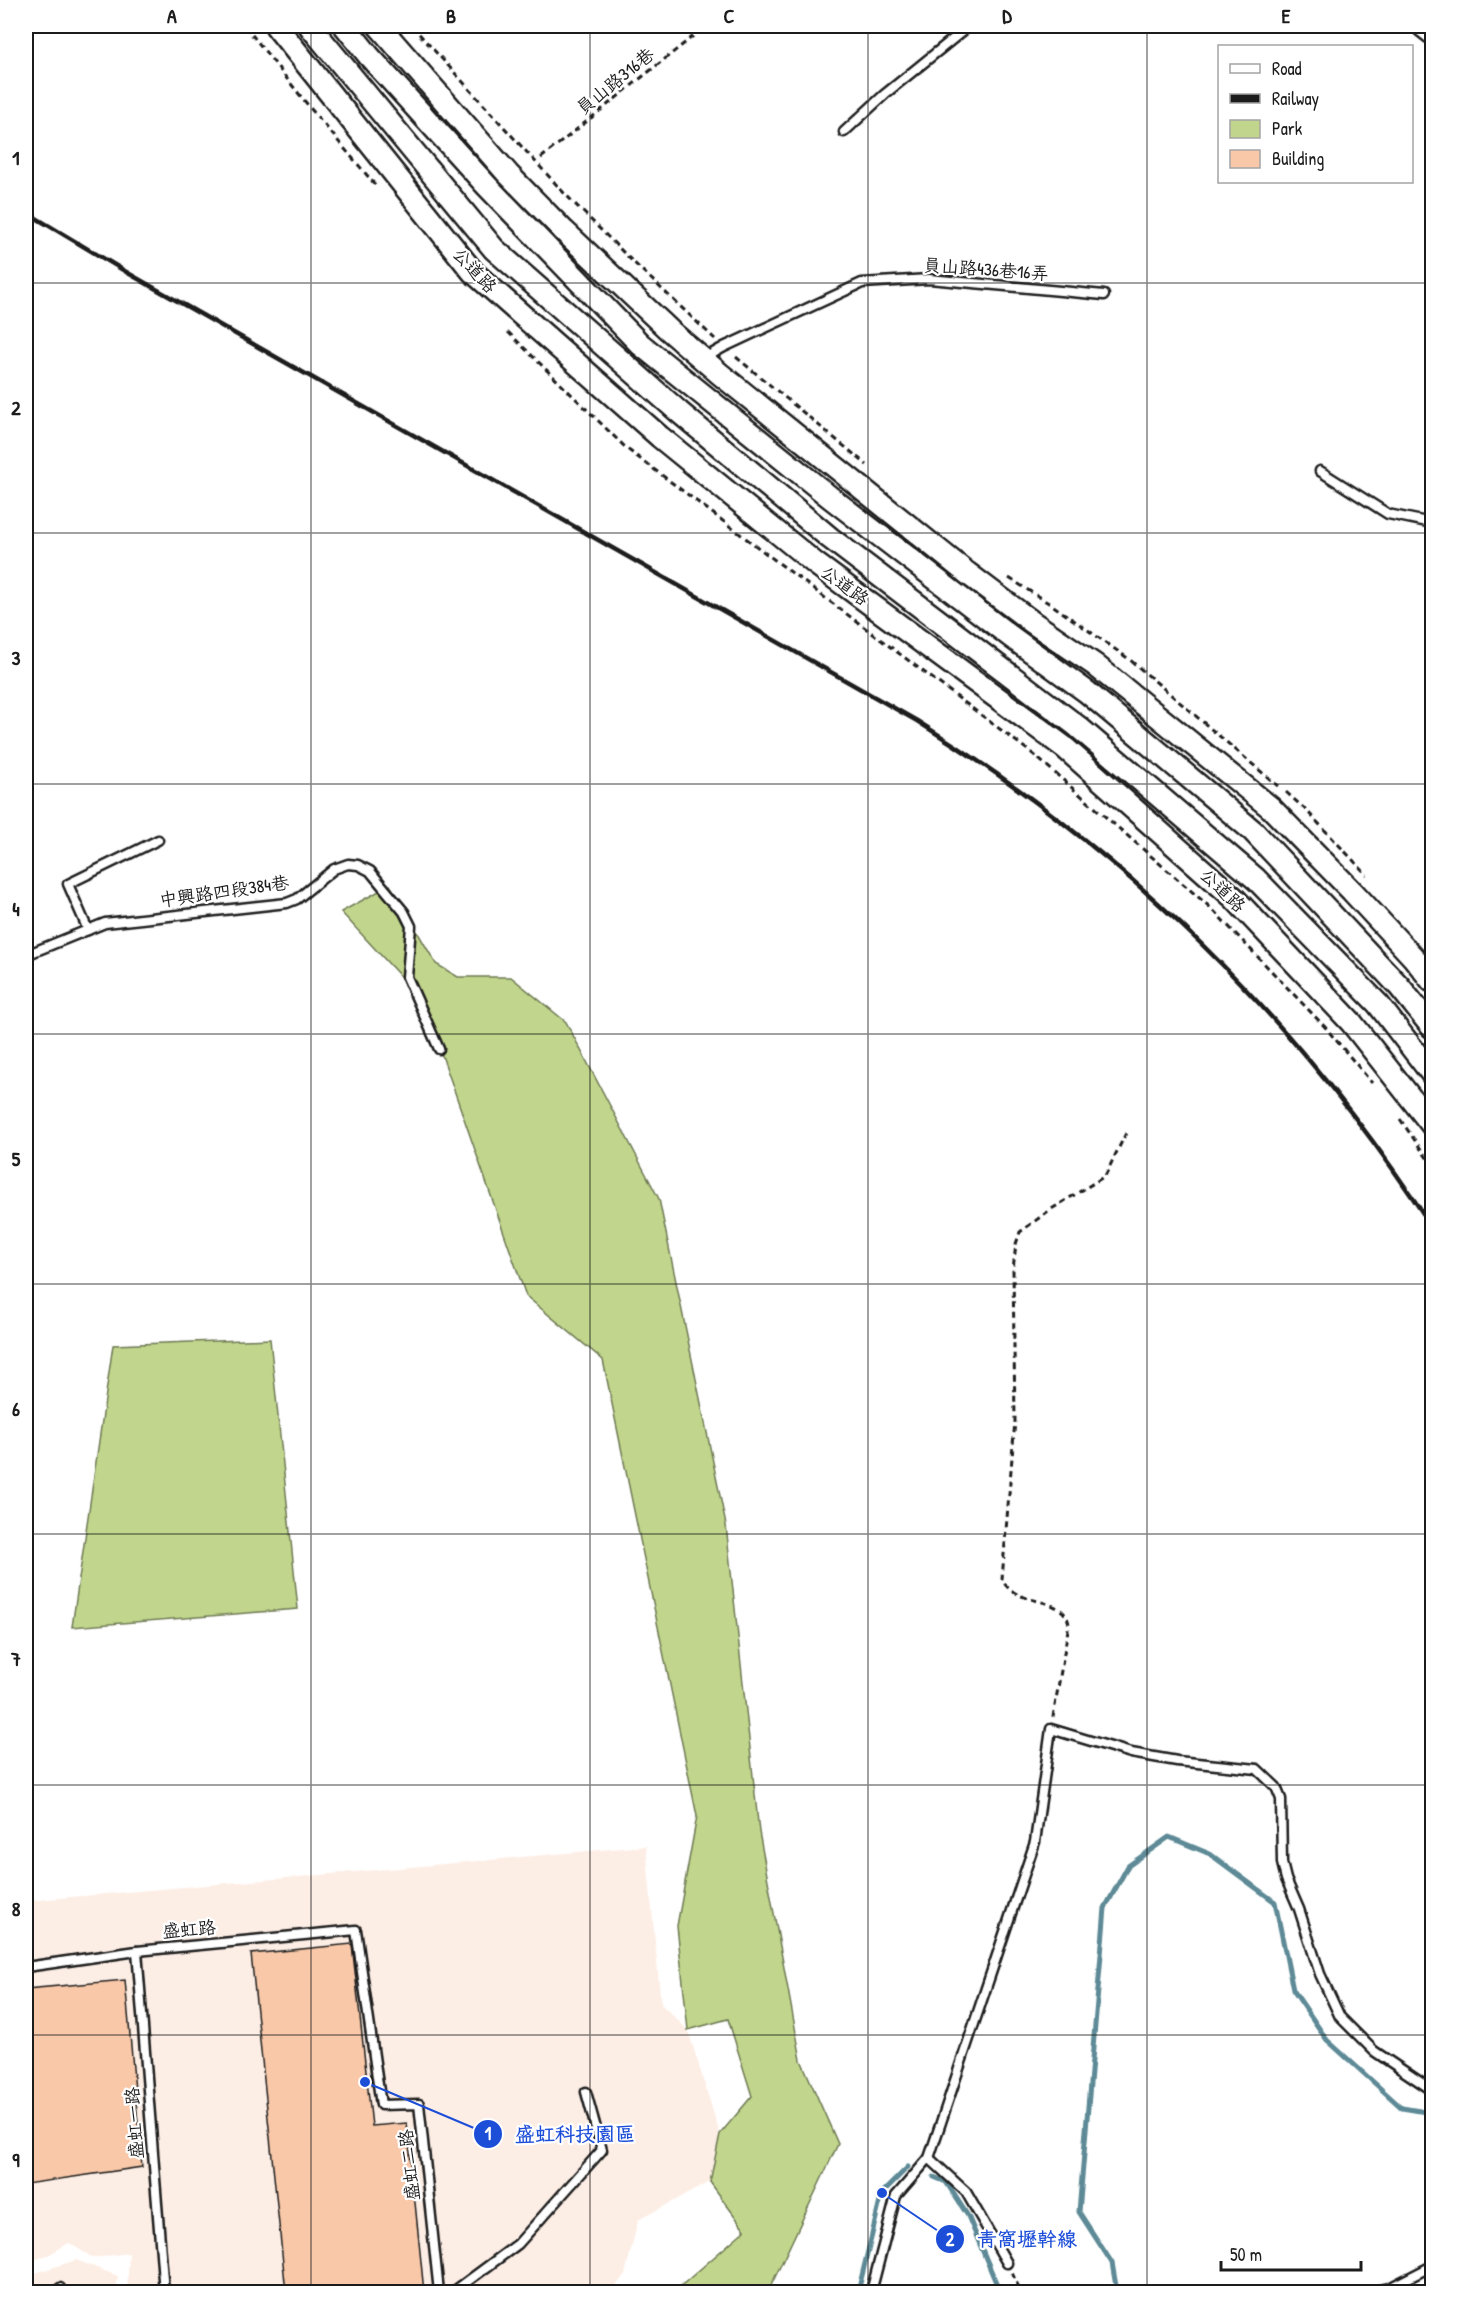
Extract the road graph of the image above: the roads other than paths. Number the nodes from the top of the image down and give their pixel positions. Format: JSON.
{"nodes":[{"id":1,"x":276,"y":26,"type":"edge"},
{"id":2,"x":310,"y":26,"type":"edge"},
{"id":3,"x":345,"y":26,"type":"edge"},
{"id":4,"x":378,"y":26,"type":"edge"},
{"id":5,"x":969,"y":26,"type":"edge"},
{"id":6,"x":1423,"y":26,"type":"edge"},
{"id":7,"x":1432,"y":33,"type":"edge"},
{"id":8,"x":844,"y":132,"type":"dead end"},
{"id":9,"x":508,"y":174,"type":"junction"},
{"id":10,"x":487,"y":186,"type":"junction"},
{"id":11,"x":526,"y":211,"type":"junction"},
{"id":12,"x":564,"y":231,"type":"junction"},
{"id":13,"x":544,"y":245,"type":"junction"},
{"id":14,"x":1104,"y":295,"type":"dead end"},
{"id":15,"x":703,"y":359,"type":"junction"},
{"id":16,"x":1320,"y":471,"type":"dead end"},
{"id":17,"x":1432,"y":523,"type":"edge"},
{"id":18,"x":158,"y":840,"type":"dead end"},
{"id":19,"x":88,"y":930,"type":"junction"},
{"id":20,"x":26,"y":955,"type":"edge"},
{"id":21,"x":1432,"y":981,"type":"edge"},
{"id":22,"x":1432,"y":1028,"type":"edge"},
{"id":23,"x":440,"y":1049,"type":"dead end"},
{"id":24,"x":1432,"y":1074,"type":"edge"},
{"id":25,"x":1432,"y":1125,"type":"edge"},
{"id":26,"x":356,"y":1930,"type":"joint"},
{"id":27,"x":137,"y":1951,"type":"junction"},
{"id":28,"x":26,"y":1967,"type":"edge"},
{"id":29,"x":1432,"y":2090,"type":"edge"},
{"id":30,"x":586,"y":2092,"type":"dead end"},
{"id":31,"x":928,"y":2158,"type":"junction"},
{"id":32,"x":1007,"y":2263,"type":"road end"},
{"id":33,"x":1432,"y":2266,"type":"edge"},
{"id":34,"x":164,"y":2292,"type":"edge"},
{"id":35,"x":440,"y":2292,"type":"edge"},
{"id":36,"x":453,"y":2292,"type":"edge"},
{"id":37,"x":871,"y":2292,"type":"edge"},
{"id":38,"x":1369,"y":2292,"type":"edge"}],
"edges":[{"from":1,"to":25,"type":"street","name":"公道路"},
{"from":2,"to":24,"type":"street","name":"公道路"},
{"from":3,"to":10,"type":"street"},
{"from":4,"to":9,"type":"street"},
{"from":5,"to":8,"type":"lane"},
{"from":6,"to":7,"type":"street"},
{"from":9,"to":11,"type":"street"},
{"from":9,"to":12,"type":"street"},
{"from":10,"to":11,"type":"street"},
{"from":10,"to":13,"type":"street"},
{"from":11,"to":12,"type":"street"},
{"from":11,"to":13,"type":"street"},
{"from":12,"to":15,"type":"street"},
{"from":13,"to":22,"type":"street"},
{"from":14,"to":15,"type":"lane","name":"員山路436巷16弄"},
{"from":15,"to":21,"type":"street"},
{"from":16,"to":17,"type":"lane"},
{"from":18,"to":19,"type":"lane"},
{"from":19,"to":20,"type":"lane","name":"中興路四段384巷"},
{"from":19,"to":23,"type":"lane","name":"中興路四段384巷"},
{"from":26,"to":27,"type":"lane","name":"盛虹路"},
{"from":26,"to":35,"type":"lane","name":"盛虹二路"},
{"from":27,"to":28,"type":"lane","name":"盛虹路"},
{"from":27,"to":34,"type":"lane","name":"盛虹一路"},
{"from":29,"to":31,"type":"lane"},
{"from":30,"to":36,"type":"lane"},
{"from":31,"to":32,"type":"lane"},
{"from":31,"to":37,"type":"lane"},
{"from":33,"to":38,"type":"lane"}]}
